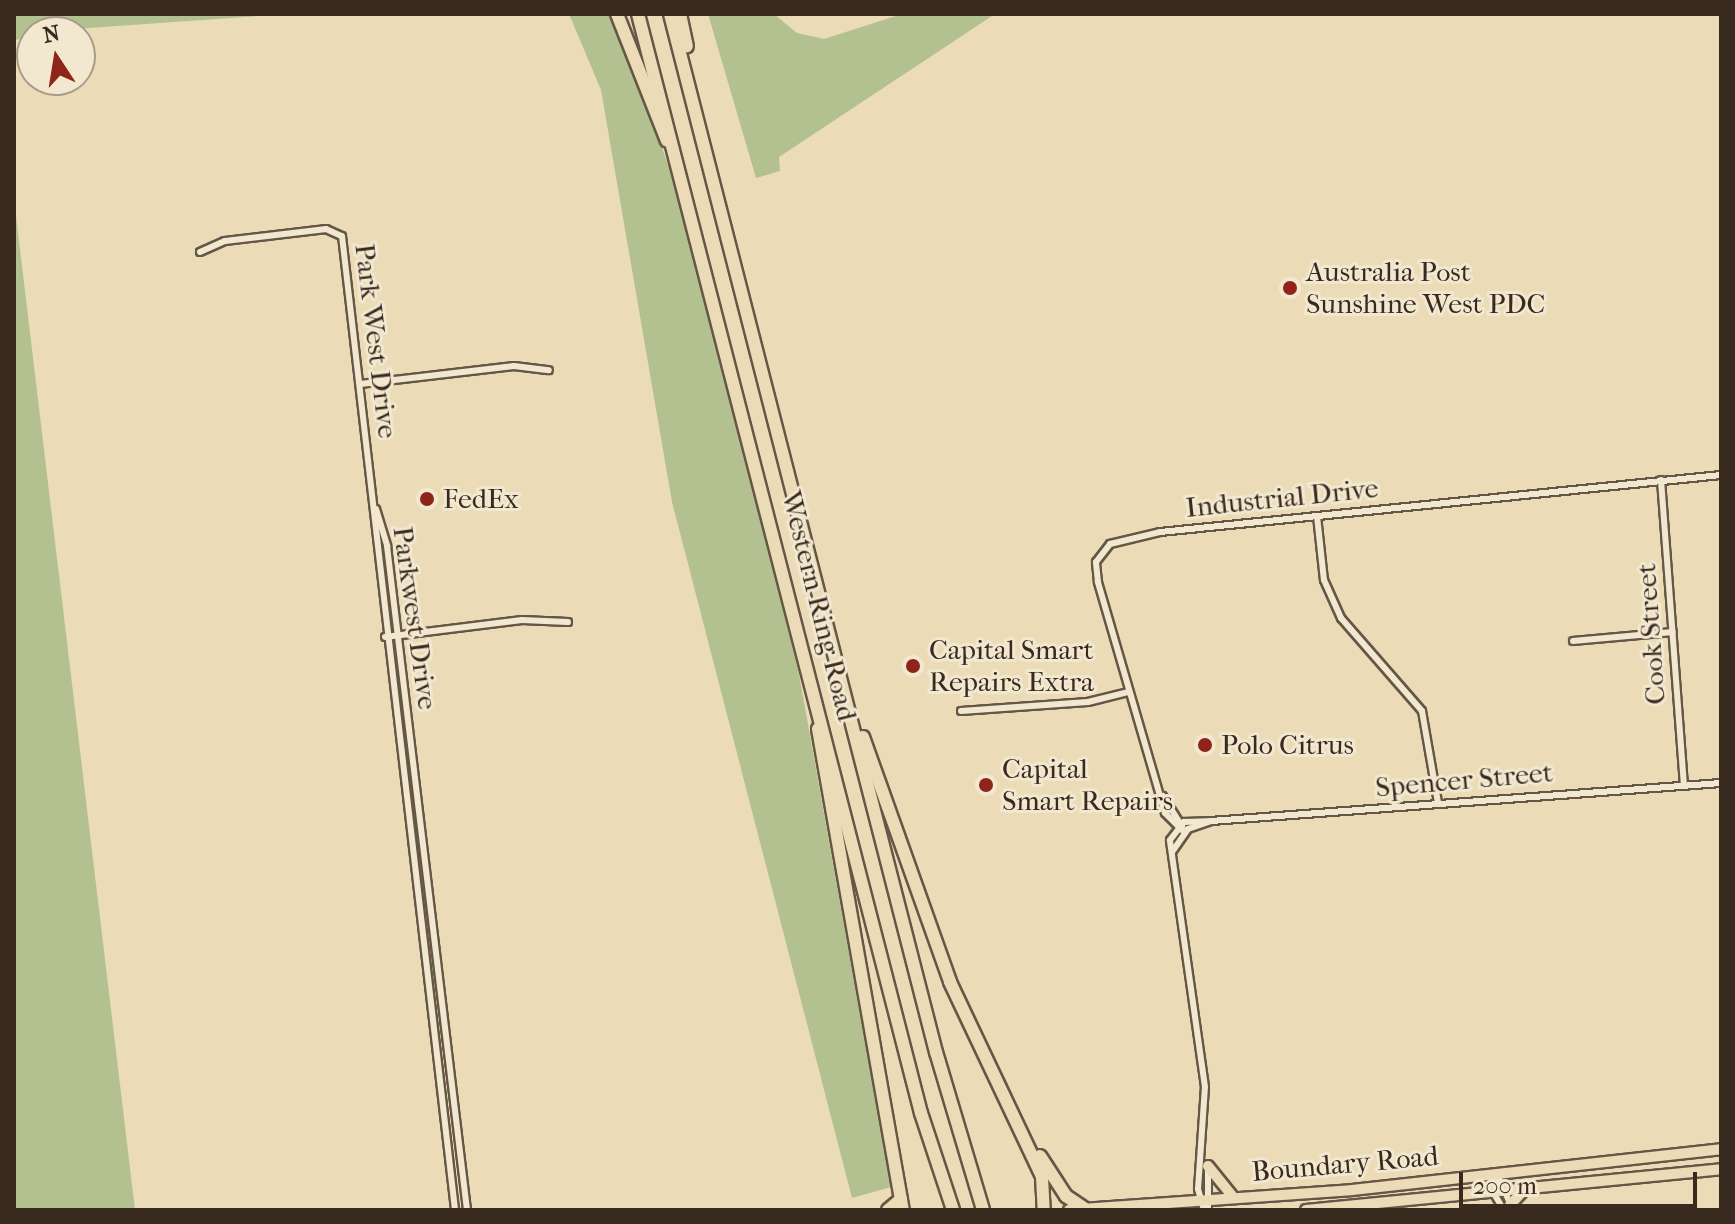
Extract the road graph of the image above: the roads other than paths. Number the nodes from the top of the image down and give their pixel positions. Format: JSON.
{"nodes":[{"id":1,"x":617,"y":14,"type":"edge"},
{"id":2,"x":638,"y":14,"type":"edge"},
{"id":3,"x":670,"y":14,"type":"edge"},
{"id":4,"x":680,"y":14,"type":"edge"},
{"id":5,"x":690,"y":204,"type":"junction"},
{"id":6,"x":729,"y":235,"type":"junction"},
{"id":7,"x":200,"y":252,"type":"dead end"},
{"id":8,"x":549,"y":370,"type":"dead end"},
{"id":9,"x":360,"y":384,"type":"junction"},
{"id":10,"x":1721,"y":475,"type":"edge"},
{"id":11,"x":1661,"y":480,"type":"junction"},
{"id":12,"x":374,"y":502,"type":"junction"},
{"id":13,"x":1317,"y":516,"type":"junction"},
{"id":14,"x":568,"y":622,"type":"dead end"},
{"id":15,"x":1673,"y":632,"type":"junction"},
{"id":16,"x":398,"y":635,"type":"junction"},
{"id":17,"x":385,"y":637,"type":"junction"},
{"id":18,"x":1573,"y":641,"type":"dead end"},
{"id":19,"x":806,"y":650,"type":"junction"},
{"id":20,"x":1128,"y":692,"type":"junction"},
{"id":21,"x":845,"y":693,"type":"junction"},
{"id":22,"x":961,"y":711,"type":"dead end"},
{"id":23,"x":1721,"y":783,"type":"edge"},
{"id":24,"x":1684,"y":785,"type":"junction"},
{"id":25,"x":1438,"y":803,"type":"junction"},
{"id":26,"x":1181,"y":828,"type":"junction"},
{"id":27,"x":995,"y":1077,"type":"junction"},
{"id":28,"x":451,"y":1086,"type":"junction"},
{"id":29,"x":440,"y":1087,"type":"junction"},
{"id":30,"x":1721,"y":1149,"type":"edge"},
{"id":31,"x":1205,"y":1152,"type":"junction"},
{"id":32,"x":1208,"y":1166,"type":"junction"},
{"id":33,"x":1721,"y":1169,"type":"edge"},
{"id":34,"x":1497,"y":1174,"type":"junction"},
{"id":35,"x":1525,"y":1189,"type":"junction"},
{"id":36,"x":1508,"y":1191,"type":"junction"},
{"id":37,"x":1488,"y":1193,"type":"junction"},
{"id":38,"x":1237,"y":1198,"type":"junction"},
{"id":39,"x":902,"y":1204,"type":"edge"},
{"id":40,"x":1206,"y":1205,"type":"edge"},
{"id":41,"x":952,"y":1207,"type":"edge"},
{"id":42,"x":1506,"y":1207,"type":"edge"},
{"id":43,"x":1084,"y":1208,"type":"edge"},
{"id":44,"x":455,"y":1210,"type":"edge"},
{"id":45,"x":467,"y":1210,"type":"edge"},
{"id":46,"x":888,"y":1210,"type":"edge"},
{"id":47,"x":983,"y":1210,"type":"edge"},
{"id":48,"x":1044,"y":1210,"type":"edge"},
{"id":49,"x":1069,"y":1210,"type":"edge"},
{"id":50,"x":1306,"y":1210,"type":"edge"}],
"edges":[{"from":1,"to":5,"type":"highway"},
{"from":2,"to":5,"type":"highway","name":"Western Ring Road"},
{"from":3,"to":6,"type":"highway","name":"Western Ring Road"},
{"from":4,"to":6,"type":"highway"},
{"from":5,"to":19,"type":"highway","name":"Western Ring Road"},
{"from":6,"to":21,"type":"highway","name":"Western Ring Road"},
{"from":7,"to":9,"type":"street","name":"Park West Drive"},
{"from":8,"to":9,"type":"street"},
{"from":9,"to":12,"type":"street","name":"Park West Drive"},
{"from":10,"to":11,"type":"street","name":"Industrial Drive"},
{"from":11,"to":13,"type":"street","name":"Industrial Drive"},
{"from":11,"to":15,"type":"street","name":"Cook Street"},
{"from":12,"to":16,"type":"street","name":"Parkwest Drive"},
{"from":12,"to":17,"type":"street","name":"Parkwest Drive"},
{"from":13,"to":20,"type":"street","name":"Industrial Drive"},
{"from":13,"to":25,"type":"street"},
{"from":14,"to":16,"type":"street"},
{"from":15,"to":18,"type":"street"},
{"from":15,"to":24,"type":"street","name":"Cook Street"},
{"from":16,"to":17,"type":"street"},
{"from":16,"to":28,"type":"street","name":"Parkwest Drive"},
{"from":17,"to":29,"type":"street","name":"Parkwest Drive"},
{"from":19,"to":39,"type":"highway"},
{"from":19,"to":41,"type":"highway","name":"Western Ring Road"},
{"from":20,"to":22,"type":"street"},
{"from":20,"to":26,"type":"street","name":"Industrial Drive"},
{"from":21,"to":27,"type":"highway"},
{"from":21,"to":47,"type":"highway","name":"Western Ring Road"},
{"from":23,"to":24,"type":"street","name":"Spencer Street"},
{"from":24,"to":25,"type":"street","name":"Spencer Street"},
{"from":25,"to":26,"type":"street","name":"Spencer Street"},
{"from":26,"to":31,"type":"street"},
{"from":27,"to":43,"type":"highway"},
{"from":27,"to":48,"type":"highway"},
{"from":28,"to":29,"type":"street"},
{"from":28,"to":45,"type":"street","name":"Parkwest Drive"},
{"from":29,"to":44,"type":"street","name":"Parkwest Drive"},
{"from":30,"to":34,"type":"main road","name":"Boundary Road"},
{"from":31,"to":32,"type":"street"},
{"from":31,"to":40,"type":"street"},
{"from":32,"to":38,"type":"main road"},
{"from":32,"to":40,"type":"street"},
{"from":33,"to":35,"type":"main road","name":"Boundary Road"},
{"from":34,"to":36,"type":"street"},
{"from":34,"to":37,"type":"street"},
{"from":34,"to":38,"type":"main road","name":"Boundary Road"},
{"from":35,"to":36,"type":"main road","name":"Boundary Road"},
{"from":35,"to":42,"type":"main road"},
{"from":36,"to":37,"type":"main road","name":"Boundary Road"},
{"from":36,"to":42,"type":"street"},
{"from":37,"to":42,"type":"main road"},
{"from":37,"to":50,"type":"main road","name":"Boundary Road"},
{"from":38,"to":40,"type":"main road","name":"Boundary Road"},
{"from":39,"to":46,"type":"highway"},
{"from":40,"to":43,"type":"main road","name":"Boundary Road"},
{"from":43,"to":49,"type":"main road","name":"Boundary Road"}]}
